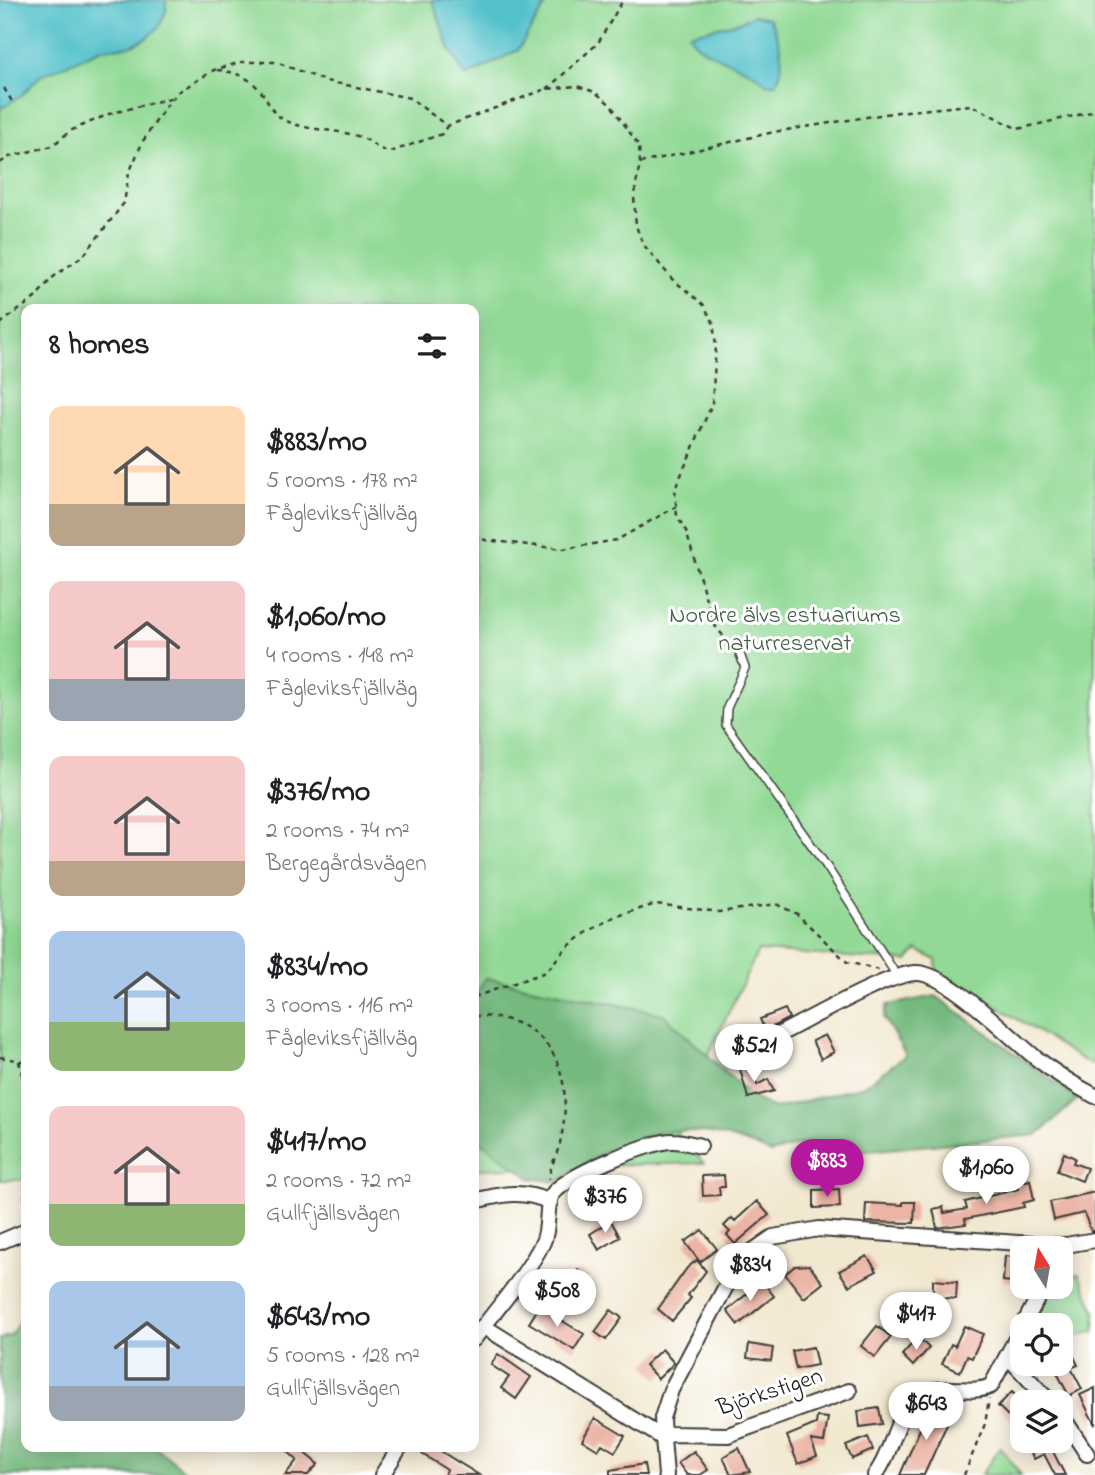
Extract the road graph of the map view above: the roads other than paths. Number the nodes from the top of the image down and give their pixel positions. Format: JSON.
{"nodes":[{"id":1,"x":740,"y":654,"type":"road end"},
{"id":2,"x":897,"y":976,"type":"junction"},
{"id":3,"x":764,"y":1042,"type":"dead end"},
{"id":4,"x":1095,"y":1096,"type":"edge"},
{"id":5,"x":700,"y":1146,"type":"dead end"},
{"id":6,"x":553,"y":1197,"type":"junction"},
{"id":7,"x":479,"y":1200,"type":"edge"},
{"id":8,"x":21,"y":1234,"type":"edge"},
{"id":9,"x":1095,"y":1240,"type":"edge"},
{"id":10,"x":0,"y":1242,"type":"edge"},
{"id":11,"x":1010,"y":1247,"type":"edge"},
{"id":12,"x":1073,"y":1248,"type":"edge"},
{"id":13,"x":1036,"y":1299,"type":"edge"},
{"id":14,"x":483,"y":1326,"type":"junction"},
{"id":15,"x":479,"y":1332,"type":"edge"},
{"id":16,"x":1007,"y":1357,"type":"junction"},
{"id":17,"x":1039,"y":1390,"type":"edge"},
{"id":18,"x":849,"y":1391,"type":"dead end"},
{"id":19,"x":1073,"y":1433,"type":"edge"},
{"id":20,"x":663,"y":1438,"type":"junction"},
{"id":21,"x":397,"y":1452,"type":"edge"},
{"id":22,"x":1087,"y":1454,"type":"dead end"},
{"id":23,"x":382,"y":1475,"type":"edge"},
{"id":24,"x":666,"y":1475,"type":"edge"},
{"id":25,"x":875,"y":1475,"type":"edge"}],
"edges":[{"from":1,"to":2,"type":"lane"},
{"from":2,"to":3,"type":"street"},
{"from":2,"to":4,"type":"street"},
{"from":5,"to":6,"type":"street"},
{"from":6,"to":7,"type":"street"},
{"from":6,"to":14,"type":"street"},
{"from":8,"to":10,"type":"street"},
{"from":9,"to":12,"type":"street"},
{"from":11,"to":20,"type":"street"},
{"from":13,"to":16,"type":"street"},
{"from":14,"to":15,"type":"street"},
{"from":14,"to":20,"type":"street"},
{"from":16,"to":17,"type":"street"},
{"from":16,"to":25,"type":"street"},
{"from":18,"to":20,"type":"street","name":"Björkstigen"},
{"from":19,"to":22,"type":"street"},
{"from":20,"to":24,"type":"street"},
{"from":21,"to":23,"type":"street"}]}
